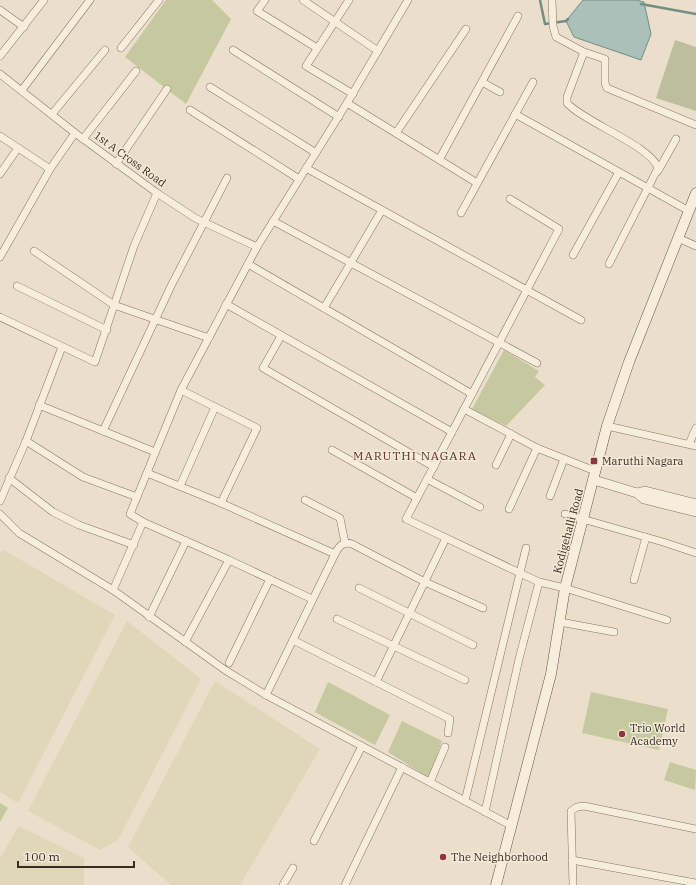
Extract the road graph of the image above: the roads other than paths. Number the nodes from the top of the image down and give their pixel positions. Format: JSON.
{"nodes":[{"id":1,"x":44,"y":0,"type":"edge"},
{"id":2,"x":90,"y":0,"type":"edge"},
{"id":3,"x":159,"y":0,"type":"edge"},
{"id":4,"x":265,"y":0,"type":"edge"},
{"id":5,"x":303,"y":0,"type":"edge"},
{"id":6,"x":349,"y":0,"type":"edge"},
{"id":7,"x":408,"y":0,"type":"edge"},
{"id":8,"x":552,"y":0,"type":"edge"},
{"id":9,"x":0,"y":10,"type":"edge"},
{"id":10,"x":518,"y":16,"type":"dead end"},
{"id":11,"x":335,"y":22,"type":"junction"},
{"id":12,"x":24,"y":27,"type":"junction"},
{"id":13,"x":466,"y":29,"type":"dead end"},
{"id":14,"x":121,"y":48,"type":"dead end"},
{"id":15,"x":317,"y":48,"type":"junction"},
{"id":16,"x":105,"y":50,"type":"dead end"},
{"id":17,"x":233,"y":50,"type":"dead end"},
{"id":18,"x":378,"y":51,"type":"junction"},
{"id":19,"x":584,"y":52,"type":"junction"},
{"id":20,"x":0,"y":56,"type":"edge"},
{"id":21,"x":136,"y":72,"type":"dead end"},
{"id":22,"x":0,"y":74,"type":"edge"},
{"id":23,"x":482,"y":82,"type":"junction"},
{"id":24,"x":533,"y":82,"type":"dead end"},
{"id":25,"x":210,"y":87,"type":"dead end"},
{"id":26,"x":167,"y":89,"type":"dead end"},
{"id":27,"x":22,"y":90,"type":"junction"},
{"id":28,"x":500,"y":92,"type":"dead end"},
{"id":29,"x":353,"y":94,"type":"junction"},
{"id":30,"x":347,"y":103,"type":"junction"},
{"id":31,"x":190,"y":110,"type":"dead end"},
{"id":32,"x":52,"y":114,"type":"junction"},
{"id":33,"x":515,"y":114,"type":"junction"},
{"id":34,"x":339,"y":116,"type":"junction"},
{"id":35,"x":696,"y":125,"type":"edge"},
{"id":36,"x":75,"y":133,"type":"junction"},
{"id":37,"x":396,"y":133,"type":"junction"},
{"id":38,"x":0,"y":136,"type":"edge"},
{"id":39,"x":83,"y":139,"type":"junction"},
{"id":40,"x":676,"y":139,"type":"dead end"},
{"id":41,"x":18,"y":148,"type":"junction"},
{"id":42,"x":316,"y":152,"type":"junction"},
{"id":43,"x":439,"y":160,"type":"junction"},
{"id":44,"x":116,"y":164,"type":"junction"},
{"id":45,"x":306,"y":168,"type":"junction"},
{"id":46,"x":50,"y":169,"type":"junction"},
{"id":47,"x":658,"y":171,"type":"junction"},
{"id":48,"x":619,"y":172,"type":"junction"},
{"id":49,"x":0,"y":174,"type":"edge"},
{"id":50,"x":227,"y":178,"type":"dead end"},
{"id":51,"x":299,"y":179,"type":"junction"},
{"id":52,"x":477,"y":183,"type":"junction"},
{"id":53,"x":649,"y":189,"type":"junction"},
{"id":54,"x":157,"y":193,"type":"junction"},
{"id":55,"x":696,"y":193,"type":"edge"},
{"id":56,"x":510,"y":199,"type":"dead end"},
{"id":57,"x":382,"y":210,"type":"junction"},
{"id":58,"x":689,"y":211,"type":"junction"},
{"id":59,"x":461,"y":212,"type":"dead end"},
{"id":60,"x":273,"y":221,"type":"junction"},
{"id":61,"x":203,"y":222,"type":"junction"},
{"id":62,"x":678,"y":238,"type":"junction"},
{"id":63,"x":696,"y":246,"type":"edge"},
{"id":64,"x":257,"y":247,"type":"junction"},
{"id":65,"x":34,"y":251,"type":"dead end"},
{"id":66,"x":573,"y":255,"type":"dead end"},
{"id":67,"x":0,"y":257,"type":"edge"},
{"id":68,"x":351,"y":263,"type":"junction"},
{"id":69,"x":248,"y":264,"type":"junction"},
{"id":70,"x":609,"y":264,"type":"dead end"},
{"id":71,"x":17,"y":286,"type":"dead end"},
{"id":72,"x":527,"y":291,"type":"junction"},
{"id":73,"x":226,"y":304,"type":"junction"},
{"id":74,"x":114,"y":305,"type":"junction"},
{"id":75,"x":324,"y":308,"type":"junction"},
{"id":76,"x":0,"y":317,"type":"edge"},
{"id":77,"x":156,"y":319,"type":"junction"},
{"id":78,"x":581,"y":320,"type":"dead end"},
{"id":79,"x":107,"y":330,"type":"junction"},
{"id":80,"x":281,"y":336,"type":"junction"},
{"id":81,"x":208,"y":338,"type":"junction"},
{"id":82,"x":499,"y":343,"type":"junction"},
{"id":83,"x":62,"y":347,"type":"junction"},
{"id":84,"x":537,"y":362,"type":"dead end"},
{"id":85,"x":181,"y":390,"type":"junction"},
{"id":86,"x":472,"y":394,"type":"junction"},
{"id":87,"x":39,"y":405,"type":"junction"},
{"id":88,"x":215,"y":407,"type":"junction"},
{"id":89,"x":464,"y":409,"type":"junction"},
{"id":90,"x":607,"y":426,"type":"junction"},
{"id":91,"x":696,"y":428,"type":"edge"},
{"id":92,"x":103,"y":431,"type":"junction"},
{"id":93,"x":452,"y":432,"type":"junction"},
{"id":94,"x":511,"y":434,"type":"junction"},
{"id":95,"x":26,"y":441,"type":"junction"},
{"id":96,"x":692,"y":445,"type":"edge"},
{"id":97,"x":537,"y":448,"type":"junction"},
{"id":98,"x":332,"y":450,"type":"dead end"},
{"id":99,"x":155,"y":452,"type":"junction"},
{"id":100,"x":564,"y":459,"type":"junction"},
{"id":101,"x":496,"y":464,"type":"dead end"},
{"id":102,"x":434,"y":467,"type":"junction"},
{"id":103,"x":147,"y":473,"type":"junction"},
{"id":104,"x":595,"y":476,"type":"junction"},
{"id":105,"x":427,"y":479,"type":"junction"},
{"id":106,"x":5,"y":482,"type":"edge"},
{"id":107,"x":180,"y":486,"type":"junction"},
{"id":108,"x":637,"y":493,"type":"junction"},
{"id":109,"x":550,"y":496,"type":"dead end"},
{"id":110,"x":137,"y":497,"type":"junction"},
{"id":111,"x":417,"y":498,"type":"junction"},
{"id":112,"x":305,"y":500,"type":"dead end"},
{"id":113,"x":0,"y":501,"type":"edge"},
{"id":114,"x":221,"y":503,"type":"junction"},
{"id":115,"x":696,"y":504,"type":"edge"},
{"id":116,"x":480,"y":508,"type":"dead end"},
{"id":117,"x":509,"y":509,"type":"dead end"},
{"id":118,"x":696,"y":512,"type":"edge"},
{"id":119,"x":0,"y":514,"type":"edge"},
{"id":120,"x":565,"y":514,"type":"dead end"},
{"id":121,"x":583,"y":520,"type":"junction"},
{"id":122,"x":143,"y":522,"type":"junction"},
{"id":123,"x":646,"y":537,"type":"junction"},
{"id":124,"x":446,"y":538,"type":"junction"},
{"id":125,"x":186,"y":541,"type":"junction"},
{"id":126,"x":345,"y":543,"type":"junction"},
{"id":127,"x":134,"y":545,"type":"junction"},
{"id":128,"x":526,"y":548,"type":"dead end"},
{"id":129,"x":335,"y":554,"type":"junction"},
{"id":130,"x":696,"y":554,"type":"edge"},
{"id":131,"x":229,"y":560,"type":"junction"},
{"id":132,"x":521,"y":573,"type":"junction"},
{"id":133,"x":270,"y":579,"type":"junction"},
{"id":134,"x":634,"y":580,"type":"dead end"},
{"id":135,"x":425,"y":582,"type":"junction"},
{"id":136,"x":539,"y":582,"type":"junction"},
{"id":137,"x":360,"y":588,"type":"dead end"},
{"id":138,"x":565,"y":588,"type":"junction"},
{"id":139,"x":113,"y":590,"type":"junction"},
{"id":140,"x":312,"y":599,"type":"junction"},
{"id":141,"x":483,"y":608,"type":"dead end"},
{"id":142,"x":410,"y":613,"type":"junction"},
{"id":143,"x":148,"y":617,"type":"junction"},
{"id":144,"x":337,"y":618,"type":"dead end"},
{"id":145,"x":667,"y":620,"type":"dead end"},
{"id":146,"x":560,"y":622,"type":"junction"},
{"id":147,"x":614,"y":632,"type":"dead end"},
{"id":148,"x":293,"y":640,"type":"junction"},
{"id":149,"x":185,"y":642,"type":"junction"},
{"id":150,"x":473,"y":645,"type":"dead end"},
{"id":151,"x":394,"y":646,"type":"junction"},
{"id":152,"x":229,"y":663,"type":"dead end"},
{"id":153,"x":465,"y":680,"type":"dead end"},
{"id":154,"x":376,"y":682,"type":"junction"},
{"id":155,"x":266,"y":694,"type":"junction"},
{"id":156,"x":448,"y":733,"type":"dead end"},
{"id":157,"x":362,"y":746,"type":"junction"},
{"id":158,"x":445,"y":747,"type":"dead end"},
{"id":159,"x":402,"y":767,"type":"junction"},
{"id":160,"x":430,"y":782,"type":"junction"},
{"id":161,"x":465,"y":801,"type":"junction"},
{"id":162,"x":485,"y":812,"type":"junction"},
{"id":163,"x":512,"y":826,"type":"junction"},
{"id":164,"x":696,"y":829,"type":"edge"},
{"id":165,"x":314,"y":841,"type":"dead end"},
{"id":166,"x":572,"y":860,"type":"junction"},
{"id":167,"x":292,"y":868,"type":"dead end"},
{"id":168,"x":696,"y":883,"type":"edge"},
{"id":169,"x":283,"y":885,"type":"edge"},
{"id":170,"x":345,"y":885,"type":"edge"},
{"id":171,"x":496,"y":885,"type":"edge"},
{"id":172,"x":573,"y":885,"type":"edge"}],
"edges":[{"from":1,"to":12,"type":"street"},
{"from":2,"to":27,"type":"street"},
{"from":3,"to":14,"type":"street"},
{"from":4,"to":15,"type":"street"},
{"from":5,"to":11,"type":"street"},
{"from":6,"to":11,"type":"street"},
{"from":7,"to":18,"type":"street"},
{"from":8,"to":19,"type":"street"},
{"from":9,"to":12,"type":"street"},
{"from":10,"to":23,"type":"street"},
{"from":11,"to":15,"type":"street"},
{"from":11,"to":18,"type":"street"},
{"from":12,"to":20,"type":"street"},
{"from":13,"to":37,"type":"street"},
{"from":15,"to":29,"type":"street"},
{"from":16,"to":32,"type":"street"},
{"from":17,"to":34,"type":"street"},
{"from":18,"to":29,"type":"street"},
{"from":19,"to":35,"type":"street"},
{"from":19,"to":47,"type":"street"},
{"from":21,"to":39,"type":"street"},
{"from":22,"to":27,"type":"street","name":"1st A Cross Road"},
{"from":23,"to":28,"type":"street"},
{"from":23,"to":43,"type":"street"},
{"from":24,"to":33,"type":"street"},
{"from":25,"to":42,"type":"street"},
{"from":26,"to":44,"type":"street"},
{"from":27,"to":32,"type":"street","name":"1st A Cross Road"},
{"from":29,"to":30,"type":"street"},
{"from":30,"to":34,"type":"street"},
{"from":30,"to":37,"type":"street"},
{"from":31,"to":51,"type":"street"},
{"from":32,"to":36,"type":"street","name":"1st A Cross Road"},
{"from":33,"to":48,"type":"street"},
{"from":33,"to":52,"type":"street"},
{"from":34,"to":42,"type":"street"},
{"from":36,"to":39,"type":"street","name":"1st A Cross Road"},
{"from":36,"to":46,"type":"street"},
{"from":37,"to":43,"type":"street"},
{"from":38,"to":41,"type":"street"},
{"from":39,"to":44,"type":"street","name":"1st A Cross Road"},
{"from":40,"to":47,"type":"street"},
{"from":41,"to":46,"type":"street"},
{"from":41,"to":49,"type":"street"},
{"from":42,"to":45,"type":"street"},
{"from":43,"to":52,"type":"street"},
{"from":44,"to":54,"type":"street","name":"1st A Cross Road"},
{"from":45,"to":51,"type":"street"},
{"from":45,"to":57,"type":"street"},
{"from":46,"to":67,"type":"street"},
{"from":47,"to":53,"type":"street"},
{"from":48,"to":53,"type":"street"},
{"from":48,"to":66,"type":"street"},
{"from":50,"to":61,"type":"street"},
{"from":51,"to":60,"type":"street"},
{"from":52,"to":59,"type":"street"},
{"from":53,"to":58,"type":"street"},
{"from":53,"to":70,"type":"street"},
{"from":54,"to":61,"type":"street","name":"1st A Cross Road"},
{"from":54,"to":74,"type":"street"},
{"from":55,"to":58,"type":"main road","name":"Kodigehalli Road"},
{"from":56,"to":72,"type":"street"},
{"from":57,"to":68,"type":"street"},
{"from":57,"to":72,"type":"street"},
{"from":58,"to":62,"type":"main road","name":"Kodigehalli Road"},
{"from":60,"to":64,"type":"street"},
{"from":60,"to":68,"type":"street"},
{"from":61,"to":64,"type":"street","name":"1st A Cross Road"},
{"from":61,"to":77,"type":"street"},
{"from":62,"to":63,"type":"street"},
{"from":62,"to":90,"type":"main road","name":"Kodigehalli Road"},
{"from":64,"to":69,"type":"street"},
{"from":65,"to":74,"type":"street"},
{"from":68,"to":75,"type":"street"},
{"from":68,"to":82,"type":"street"},
{"from":69,"to":73,"type":"street"},
{"from":69,"to":75,"type":"street"},
{"from":71,"to":79,"type":"street"},
{"from":72,"to":78,"type":"street"},
{"from":72,"to":82,"type":"street"},
{"from":73,"to":80,"type":"street"},
{"from":73,"to":81,"type":"street"},
{"from":74,"to":77,"type":"street"},
{"from":74,"to":79,"type":"street"},
{"from":75,"to":86,"type":"street"},
{"from":76,"to":83,"type":"street"},
{"from":77,"to":81,"type":"street"},
{"from":77,"to":92,"type":"street"},
{"from":79,"to":83,"type":"street"},
{"from":80,"to":93,"type":"street"},
{"from":80,"to":102,"type":"street"},
{"from":81,"to":85,"type":"street"},
{"from":82,"to":84,"type":"street"},
{"from":82,"to":86,"type":"street"},
{"from":83,"to":87,"type":"street"},
{"from":85,"to":88,"type":"street"},
{"from":85,"to":99,"type":"street"},
{"from":86,"to":89,"type":"street"},
{"from":87,"to":92,"type":"street"},
{"from":87,"to":95,"type":"street"},
{"from":88,"to":107,"type":"street"},
{"from":88,"to":114,"type":"street"},
{"from":89,"to":93,"type":"street"},
{"from":89,"to":94,"type":"street"},
{"from":90,"to":96,"type":"street"},
{"from":90,"to":104,"type":"main road","name":"Kodigehalli Road"},
{"from":91,"to":96,"type":"street"},
{"from":92,"to":99,"type":"street"},
{"from":93,"to":102,"type":"street"},
{"from":94,"to":97,"type":"street"},
{"from":94,"to":101,"type":"street"},
{"from":95,"to":106,"type":"street"},
{"from":95,"to":110,"type":"street"},
{"from":97,"to":100,"type":"street"},
{"from":97,"to":117,"type":"street"},
{"from":98,"to":111,"type":"street"},
{"from":99,"to":103,"type":"street"},
{"from":100,"to":104,"type":"street"},
{"from":100,"to":109,"type":"street"},
{"from":102,"to":105,"type":"street"},
{"from":103,"to":107,"type":"street"},
{"from":103,"to":110,"type":"street"},
{"from":104,"to":108,"type":"street"},
{"from":104,"to":121,"type":"main road","name":"Kodigehalli Road"},
{"from":105,"to":111,"type":"street"},
{"from":105,"to":116,"type":"street"},
{"from":106,"to":113,"type":"street"},
{"from":106,"to":127,"type":"street"},
{"from":107,"to":114,"type":"street"},
{"from":108,"to":115,"type":"street"},
{"from":108,"to":118,"type":"street"},
{"from":110,"to":122,"type":"street"},
{"from":111,"to":124,"type":"street"},
{"from":112,"to":126,"type":"street"},
{"from":114,"to":129,"type":"street"},
{"from":119,"to":139,"type":"street"},
{"from":120,"to":121,"type":"street"},
{"from":121,"to":123,"type":"street"},
{"from":121,"to":138,"type":"main road","name":"Kodigehalli Road"},
{"from":122,"to":125,"type":"street"},
{"from":122,"to":127,"type":"street"},
{"from":123,"to":130,"type":"street"},
{"from":123,"to":134,"type":"street"},
{"from":124,"to":132,"type":"street"},
{"from":124,"to":135,"type":"street"},
{"from":125,"to":131,"type":"street"},
{"from":125,"to":143,"type":"street"},
{"from":126,"to":129,"type":"street"},
{"from":126,"to":135,"type":"street"},
{"from":127,"to":139,"type":"street"},
{"from":128,"to":132,"type":"street"},
{"from":129,"to":140,"type":"street"},
{"from":131,"to":133,"type":"street"},
{"from":131,"to":149,"type":"street"},
{"from":132,"to":136,"type":"street"},
{"from":132,"to":161,"type":"street"},
{"from":133,"to":140,"type":"street"},
{"from":133,"to":152,"type":"street"},
{"from":135,"to":141,"type":"street"},
{"from":135,"to":142,"type":"street"},
{"from":136,"to":138,"type":"street"},
{"from":136,"to":162,"type":"street"},
{"from":137,"to":142,"type":"street"},
{"from":138,"to":145,"type":"street"},
{"from":138,"to":146,"type":"main road","name":"Kodigehalli Road"},
{"from":139,"to":143,"type":"street"},
{"from":140,"to":148,"type":"street"},
{"from":142,"to":150,"type":"street"},
{"from":142,"to":151,"type":"street"},
{"from":143,"to":149,"type":"street"},
{"from":144,"to":151,"type":"street"},
{"from":146,"to":147,"type":"street"},
{"from":146,"to":163,"type":"main road","name":"Kodigehalli Road"},
{"from":148,"to":154,"type":"street"},
{"from":148,"to":155,"type":"street"},
{"from":149,"to":155,"type":"street"},
{"from":151,"to":153,"type":"street"},
{"from":151,"to":154,"type":"street"},
{"from":154,"to":156,"type":"street"},
{"from":155,"to":157,"type":"street"},
{"from":157,"to":159,"type":"street"},
{"from":157,"to":165,"type":"street"},
{"from":158,"to":160,"type":"street"},
{"from":159,"to":160,"type":"street"},
{"from":159,"to":170,"type":"street"},
{"from":160,"to":161,"type":"street"},
{"from":161,"to":162,"type":"street"},
{"from":162,"to":163,"type":"street"},
{"from":163,"to":171,"type":"main road","name":"Kodigehalli Road"},
{"from":164,"to":166,"type":"street"},
{"from":166,"to":168,"type":"street"},
{"from":166,"to":172,"type":"street"},
{"from":167,"to":169,"type":"street"}]}
